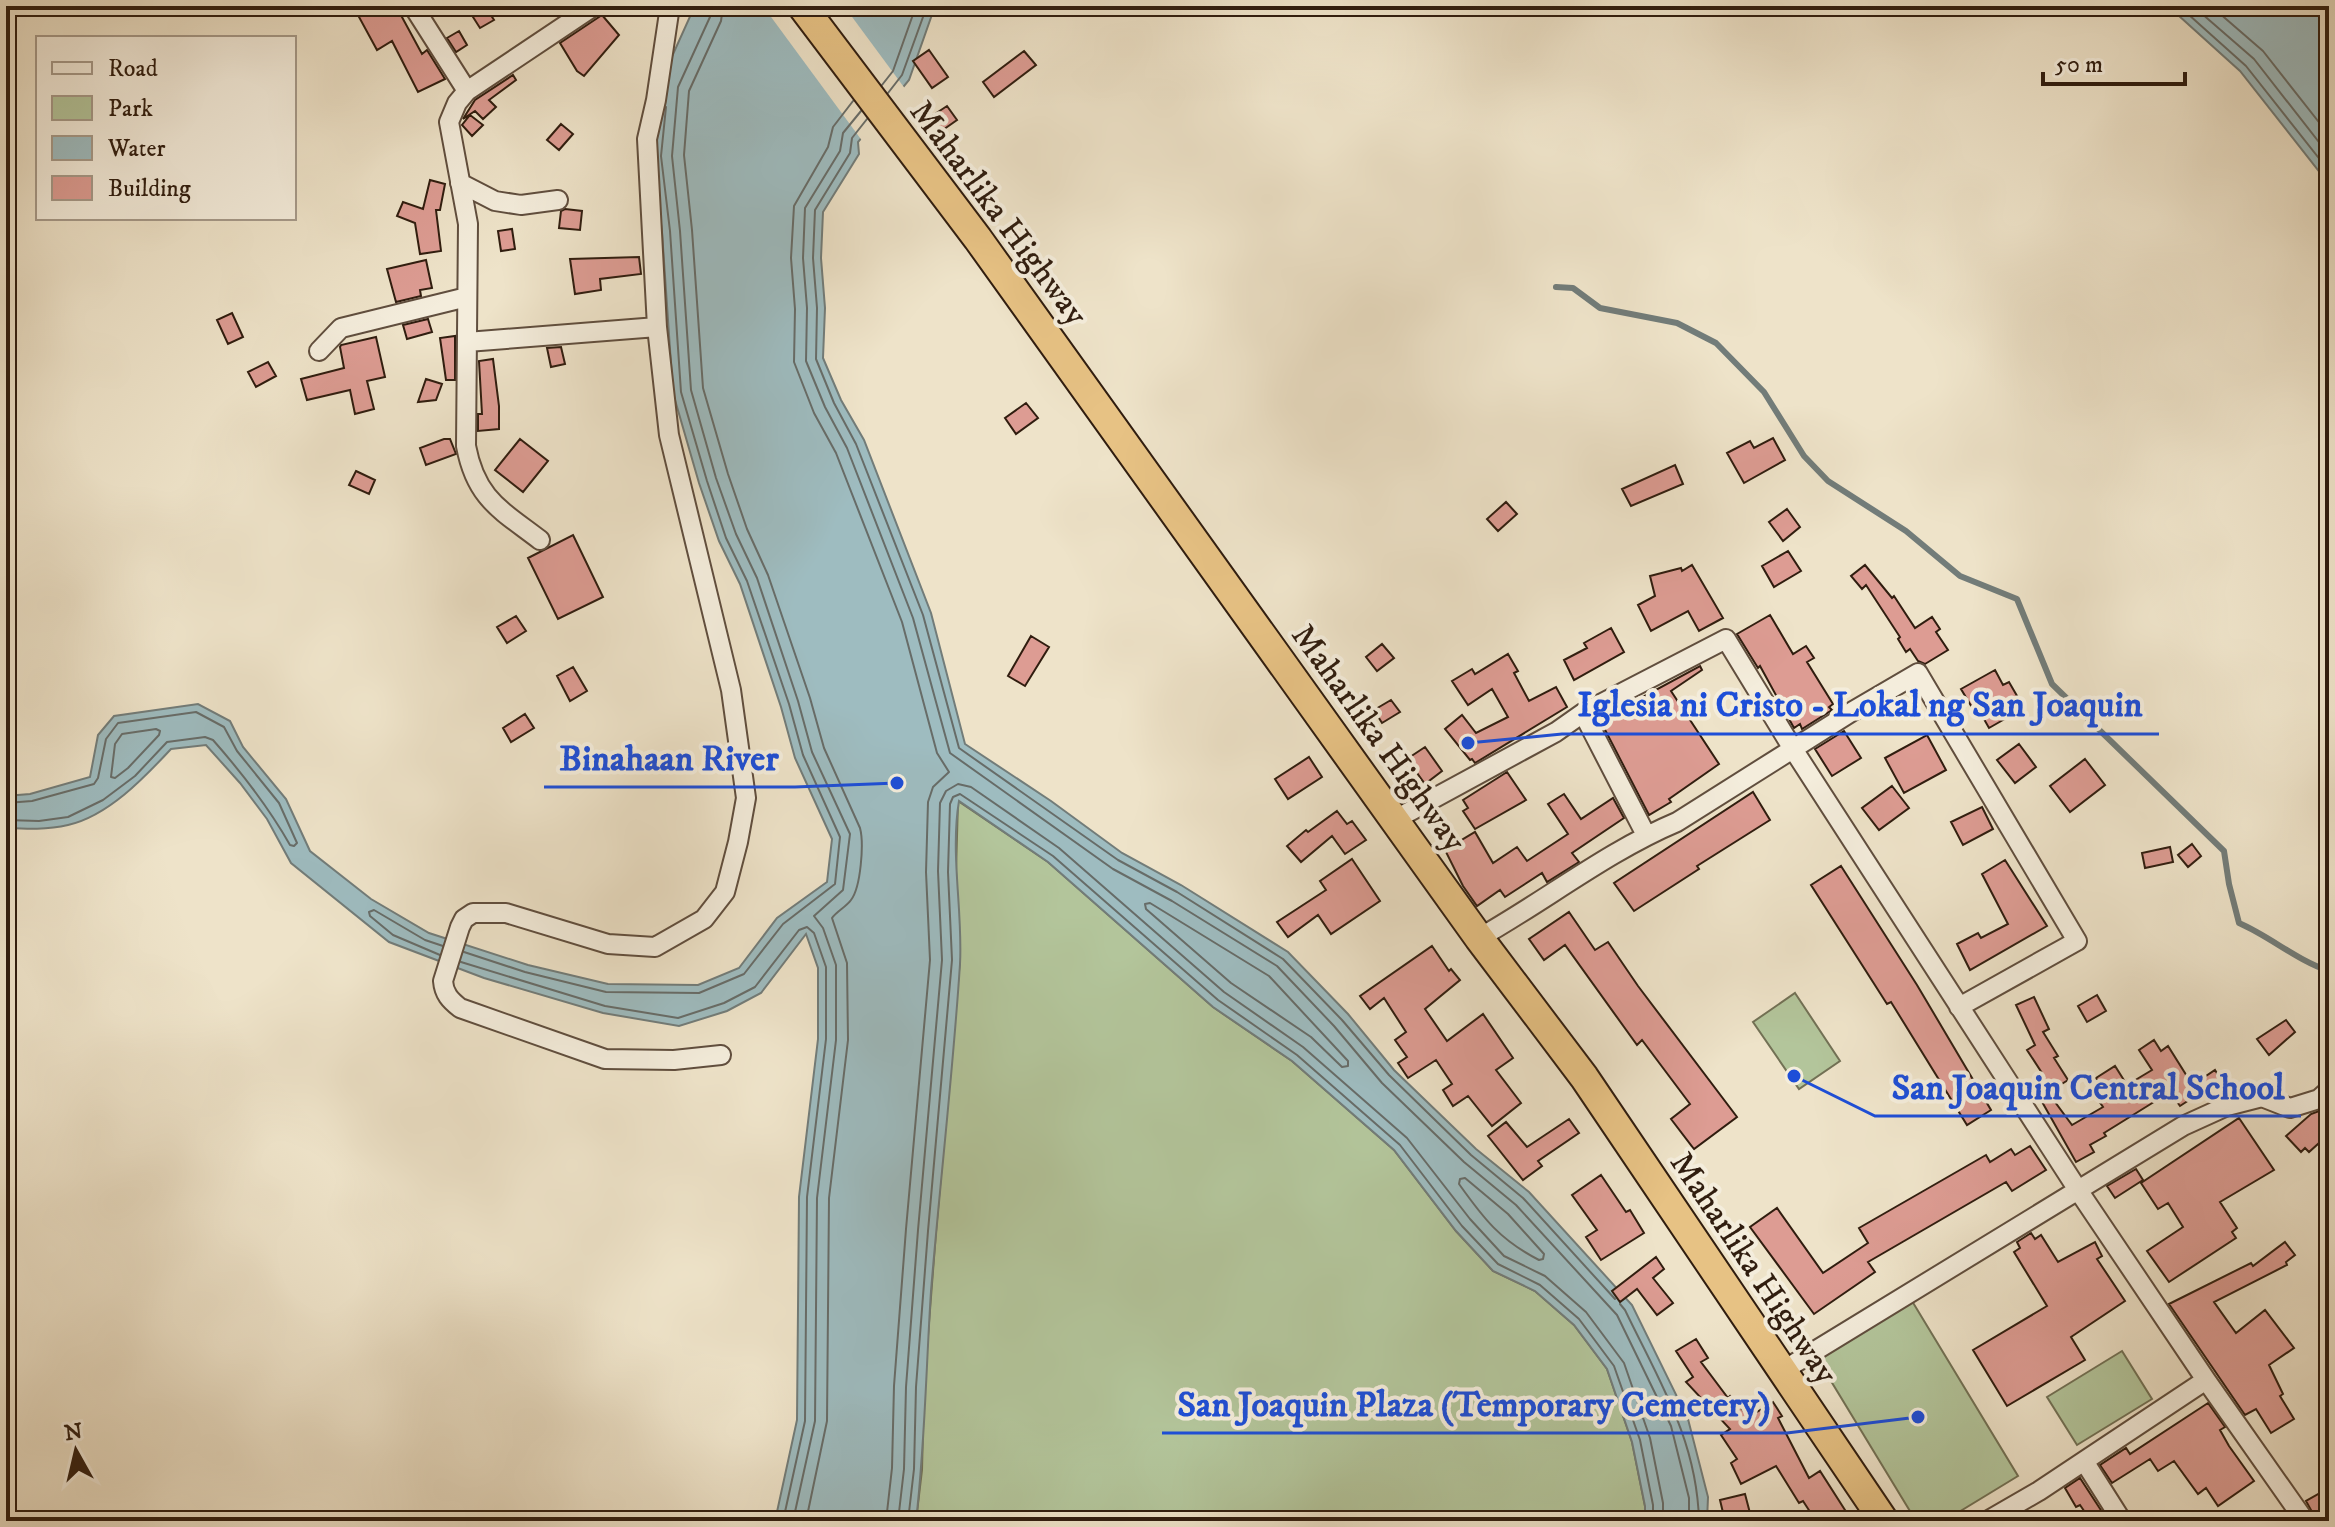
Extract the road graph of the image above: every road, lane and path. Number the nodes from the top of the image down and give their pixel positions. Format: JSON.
{"nodes":[{"id":1,"x":413,"y":6,"type":"edge"},
{"id":2,"x":594,"y":6,"type":"edge"},
{"id":3,"x":670,"y":6,"type":"edge"},
{"id":4,"x":802,"y":6,"type":"edge"},
{"id":5,"x":467,"y":91,"type":"junction"},
{"id":6,"x":460,"y":183,"type":"junction"},
{"id":7,"x":558,"y":200,"type":"dead end"},
{"id":8,"x":467,"y":297,"type":"junction"},
{"id":9,"x":657,"y":327,"type":"junction"},
{"id":10,"x":467,"y":342,"type":"junction"},
{"id":11,"x":319,"y":351,"type":"dead end"},
{"id":12,"x":540,"y":540,"type":"dead end"},
{"id":13,"x":1583,"y":713,"type":"junction"},
{"id":14,"x":1793,"y":749,"type":"junction"},
{"id":15,"x":1394,"y":820,"type":"junction"},
{"id":16,"x":1646,"y":835,"type":"junction"},
{"id":17,"x":1479,"y":938,"type":"junction"},
{"id":18,"x":1959,"y":1007,"type":"junction"},
{"id":19,"x":721,"y":1055,"type":"dead end"},
{"id":20,"x":2329,"y":1090,"type":"edge"},
{"id":21,"x":2078,"y":1190,"type":"junction"},
{"id":22,"x":1782,"y":1371,"type":"junction"},
{"id":23,"x":2206,"y":1380,"type":"junction"},
{"id":24,"x":2084,"y":1461,"type":"junction"},
{"id":25,"x":1884,"y":1521,"type":"edge"},
{"id":26,"x":1987,"y":1521,"type":"edge"},
{"id":27,"x":2122,"y":1521,"type":"edge"},
{"id":28,"x":2305,"y":1521,"type":"edge"}],
"edges":[{"from":1,"to":5,"type":"street"},
{"from":2,"to":5,"type":"street"},
{"from":3,"to":9,"type":"street"},
{"from":4,"to":15,"type":"highway","name":"Maharlika Highway"},
{"from":5,"to":6,"type":"street"},
{"from":6,"to":7,"type":"street"},
{"from":6,"to":8,"type":"street"},
{"from":8,"to":10,"type":"street"},
{"from":8,"to":11,"type":"street"},
{"from":9,"to":10,"type":"street"},
{"from":9,"to":19,"type":"street"},
{"from":10,"to":12,"type":"street"},
{"from":13,"to":14,"type":"street"},
{"from":13,"to":15,"type":"street"},
{"from":13,"to":16,"type":"street"},
{"from":14,"to":16,"type":"street"},
{"from":14,"to":18,"type":"street"},
{"from":14,"to":18,"type":"street"},
{"from":15,"to":17,"type":"highway","name":"Maharlika Highway"},
{"from":16,"to":17,"type":"street"},
{"from":17,"to":22,"type":"highway","name":"Maharlika Highway"},
{"from":18,"to":21,"type":"street"},
{"from":20,"to":21,"type":"street"},
{"from":21,"to":22,"type":"street"},
{"from":21,"to":23,"type":"street"},
{"from":22,"to":25,"type":"highway","name":"Maharlika Highway"},
{"from":23,"to":24,"type":"street"},
{"from":23,"to":28,"type":"street"},
{"from":24,"to":26,"type":"street"},
{"from":24,"to":27,"type":"street"}]}
